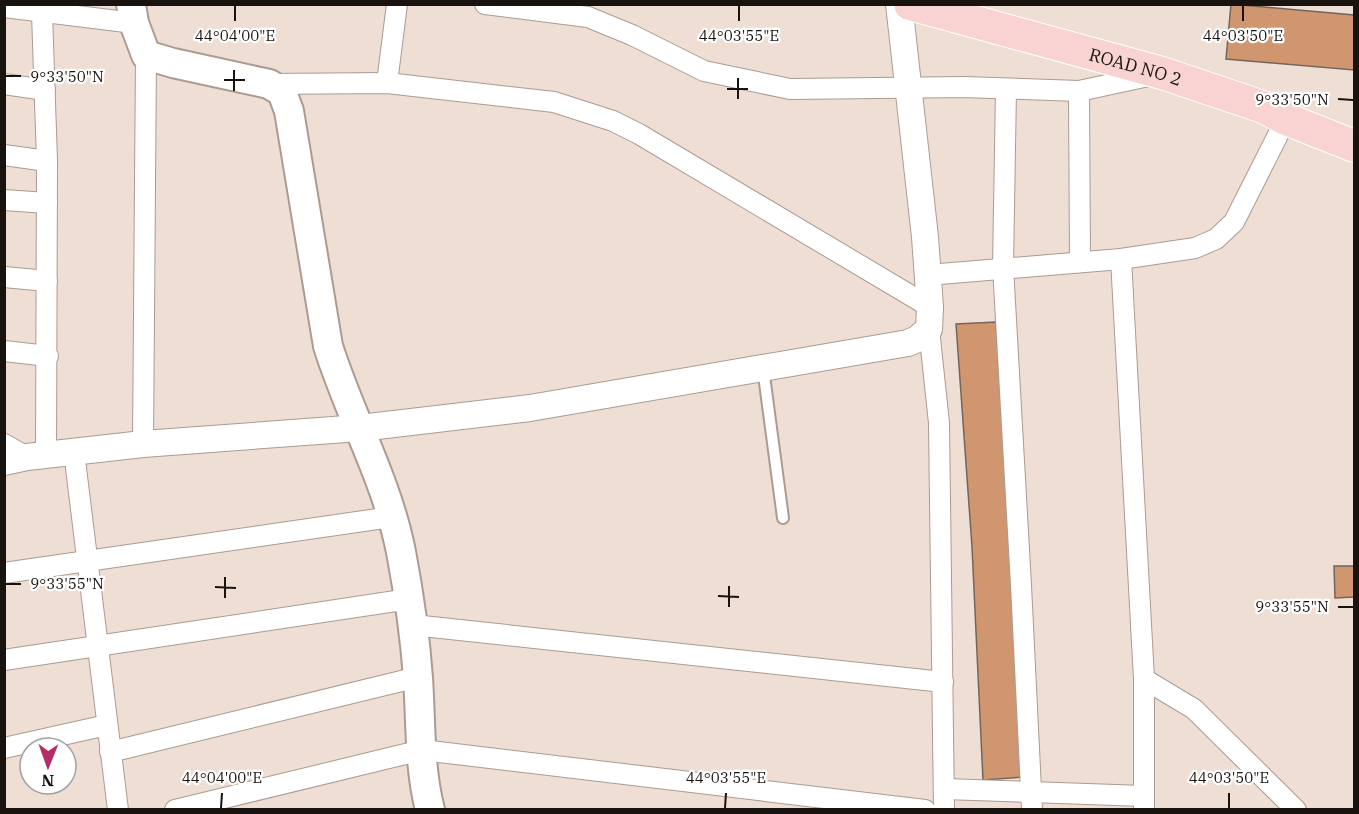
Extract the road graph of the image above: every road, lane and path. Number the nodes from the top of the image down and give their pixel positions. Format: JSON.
{"nodes":[{"id":1,"x":397,"y":4,"type":"edge"},
{"id":2,"x":485,"y":4,"type":"edge"},
{"id":3,"x":899,"y":4,"type":"edge"},
{"id":4,"x":910,"y":4,"type":"edge"},
{"id":5,"x":4,"y":7,"type":"edge"},
{"id":6,"x":42,"y":13,"type":"junction"},
{"id":7,"x":132,"y":14,"type":"edge"},
{"id":8,"x":146,"y":55,"type":"junction"},
{"id":9,"x":1162,"y":73,"type":"junction"},
{"id":10,"x":387,"y":83,"type":"junction"},
{"id":11,"x":4,"y":84,"type":"edge"},
{"id":12,"x":269,"y":84,"type":"junction"},
{"id":13,"x":908,"y":87,"type":"junction"},
{"id":14,"x":1006,"y":89,"type":"junction"},
{"id":15,"x":45,"y":90,"type":"junction"},
{"id":16,"x":1079,"y":91,"type":"junction"},
{"id":17,"x":1286,"y":119,"type":"junction"},
{"id":18,"x":1354,"y":146,"type":"edge"},
{"id":19,"x":4,"y":155,"type":"edge"},
{"id":20,"x":47,"y":161,"type":"junction"},
{"id":21,"x":4,"y":200,"type":"edge"},
{"id":22,"x":47,"y":203,"type":"junction"},
{"id":23,"x":1121,"y":259,"type":"junction"},
{"id":24,"x":1080,"y":261,"type":"junction"},
{"id":25,"x":1003,"y":267,"type":"junction"},
{"id":26,"x":928,"y":275,"type":"junction"},
{"id":27,"x":4,"y":276,"type":"edge"},
{"id":28,"x":47,"y":281,"type":"junction"},
{"id":29,"x":929,"y":318,"type":"junction"},
{"id":30,"x":4,"y":351,"type":"edge"},
{"id":31,"x":48,"y":356,"type":"junction"},
{"id":32,"x":763,"y":368,"type":"junction"},
{"id":33,"x":360,"y":428,"type":"junction"},
{"id":34,"x":4,"y":444,"type":"edge"},
{"id":35,"x":143,"y":444,"type":"junction"},
{"id":36,"x":74,"y":452,"type":"junction"},
{"id":37,"x":26,"y":458,"type":"edge"},
{"id":38,"x":392,"y":517,"type":"junction"},
{"id":39,"x":783,"y":518,"type":"dead end"},
{"id":40,"x":88,"y":561,"type":"junction"},
{"id":41,"x":4,"y":573,"type":"edge"},
{"id":42,"x":411,"y":612,"type":"junction"},
{"id":43,"x":97,"y":646,"type":"junction"},
{"id":44,"x":4,"y":660,"type":"edge"},
{"id":45,"x":418,"y":676,"type":"junction"},
{"id":46,"x":1144,"y":679,"type":"junction"},
{"id":47,"x":943,"y":682,"type":"junction"},
{"id":48,"x":107,"y":725,"type":"junction"},
{"id":49,"x":4,"y":748,"type":"edge"},
{"id":50,"x":422,"y":750,"type":"junction"},
{"id":51,"x":110,"y":752,"type":"junction"},
{"id":52,"x":944,"y":789,"type":"junction"},
{"id":53,"x":1032,"y":801,"type":"edge"},
{"id":54,"x":1144,"y":803,"type":"edge"},
{"id":55,"x":118,"y":810,"type":"edge"},
{"id":56,"x":175,"y":810,"type":"edge"},
{"id":57,"x":430,"y":810,"type":"edge"},
{"id":58,"x":925,"y":810,"type":"edge"},
{"id":59,"x":944,"y":810,"type":"edge"},
{"id":60,"x":1296,"y":810,"type":"edge"}],
"edges":[{"from":1,"to":10,"type":"street"},
{"from":2,"to":13,"type":"street"},
{"from":3,"to":13,"type":"street"},
{"from":4,"to":9,"type":"main road","name":"ROAD NO 2"},
{"from":5,"to":6,"type":"street"},
{"from":6,"to":7,"type":"street"},
{"from":6,"to":15,"type":"street"},
{"from":7,"to":8,"type":"main road"},
{"from":8,"to":12,"type":"main road"},
{"from":8,"to":35,"type":"street"},
{"from":9,"to":16,"type":"street"},
{"from":9,"to":17,"type":"main road","name":"ROAD NO 2"},
{"from":10,"to":12,"type":"street"},
{"from":10,"to":29,"type":"street"},
{"from":11,"to":15,"type":"street"},
{"from":12,"to":33,"type":"main road"},
{"from":13,"to":14,"type":"street"},
{"from":13,"to":26,"type":"street"},
{"from":14,"to":16,"type":"street"},
{"from":14,"to":25,"type":"street"},
{"from":15,"to":20,"type":"street"},
{"from":16,"to":24,"type":"street"},
{"from":17,"to":18,"type":"main road","name":"ROAD NO 2"},
{"from":17,"to":23,"type":"street"},
{"from":19,"to":20,"type":"street"},
{"from":20,"to":22,"type":"street"},
{"from":21,"to":22,"type":"street"},
{"from":22,"to":28,"type":"street"},
{"from":23,"to":24,"type":"street"},
{"from":23,"to":46,"type":"street"},
{"from":24,"to":25,"type":"street"},
{"from":25,"to":26,"type":"street"},
{"from":25,"to":53,"type":"street"},
{"from":26,"to":29,"type":"street"},
{"from":27,"to":28,"type":"street"},
{"from":28,"to":31,"type":"street"},
{"from":29,"to":32,"type":"street"},
{"from":29,"to":47,"type":"street"},
{"from":30,"to":31,"type":"street"},
{"from":31,"to":37,"type":"street"},
{"from":32,"to":33,"type":"street"},
{"from":32,"to":39,"type":"lane"},
{"from":33,"to":35,"type":"street"},
{"from":33,"to":38,"type":"main road"},
{"from":34,"to":37,"type":"street"},
{"from":35,"to":36,"type":"street"},
{"from":36,"to":37,"type":"street"},
{"from":36,"to":40,"type":"street"},
{"from":38,"to":40,"type":"street"},
{"from":38,"to":42,"type":"main road"},
{"from":40,"to":41,"type":"street"},
{"from":40,"to":43,"type":"street"},
{"from":42,"to":43,"type":"street"},
{"from":42,"to":45,"type":"main road"},
{"from":42,"to":47,"type":"street"},
{"from":43,"to":44,"type":"street"},
{"from":43,"to":48,"type":"street"},
{"from":45,"to":50,"type":"main road"},
{"from":45,"to":51,"type":"street"},
{"from":46,"to":54,"type":"street"},
{"from":46,"to":60,"type":"street"},
{"from":47,"to":52,"type":"street"},
{"from":48,"to":49,"type":"street"},
{"from":48,"to":51,"type":"street"},
{"from":50,"to":56,"type":"street"},
{"from":50,"to":57,"type":"main road"},
{"from":50,"to":58,"type":"street"},
{"from":51,"to":55,"type":"street"},
{"from":52,"to":53,"type":"street"},
{"from":52,"to":59,"type":"street"},
{"from":53,"to":54,"type":"street"}]}
